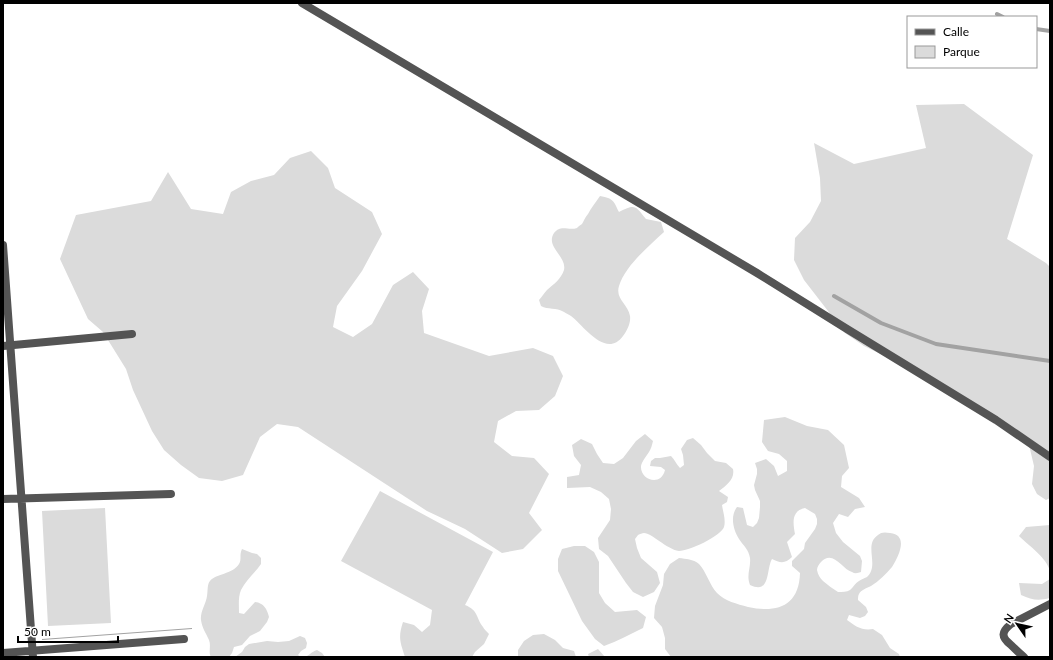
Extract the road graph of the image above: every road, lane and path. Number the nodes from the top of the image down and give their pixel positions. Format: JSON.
{"nodes":[{"id":1,"x":302,"y":3,"type":"edge"},
{"id":2,"x":3,"y":245,"type":"edge"},
{"id":3,"x":132,"y":334,"type":"dead end"},
{"id":4,"x":7,"y":345,"type":"edge"},
{"id":5,"x":1050,"y":457,"type":"edge"},
{"id":6,"x":171,"y":494,"type":"dead end"},
{"id":7,"x":21,"y":498,"type":"junction"},
{"id":8,"x":3,"y":499,"type":"edge"},
{"id":9,"x":1050,"y":604,"type":"edge"},
{"id":10,"x":184,"y":639,"type":"dead end"},
{"id":11,"x":3,"y":653,"type":"edge"},
{"id":12,"x":33,"y":654,"type":"edge"},
{"id":13,"x":1024,"y":657,"type":"edge"}],
"edges":[{"from":1,"to":5,"type":"street"},
{"from":2,"to":4,"type":"street"},
{"from":3,"to":4,"type":"street"},
{"from":4,"to":7,"type":"street"},
{"from":6,"to":7,"type":"street"},
{"from":7,"to":8,"type":"street"},
{"from":7,"to":12,"type":"street"},
{"from":9,"to":13,"type":"street"},
{"from":10,"to":12,"type":"street"},
{"from":11,"to":12,"type":"street"}]}
